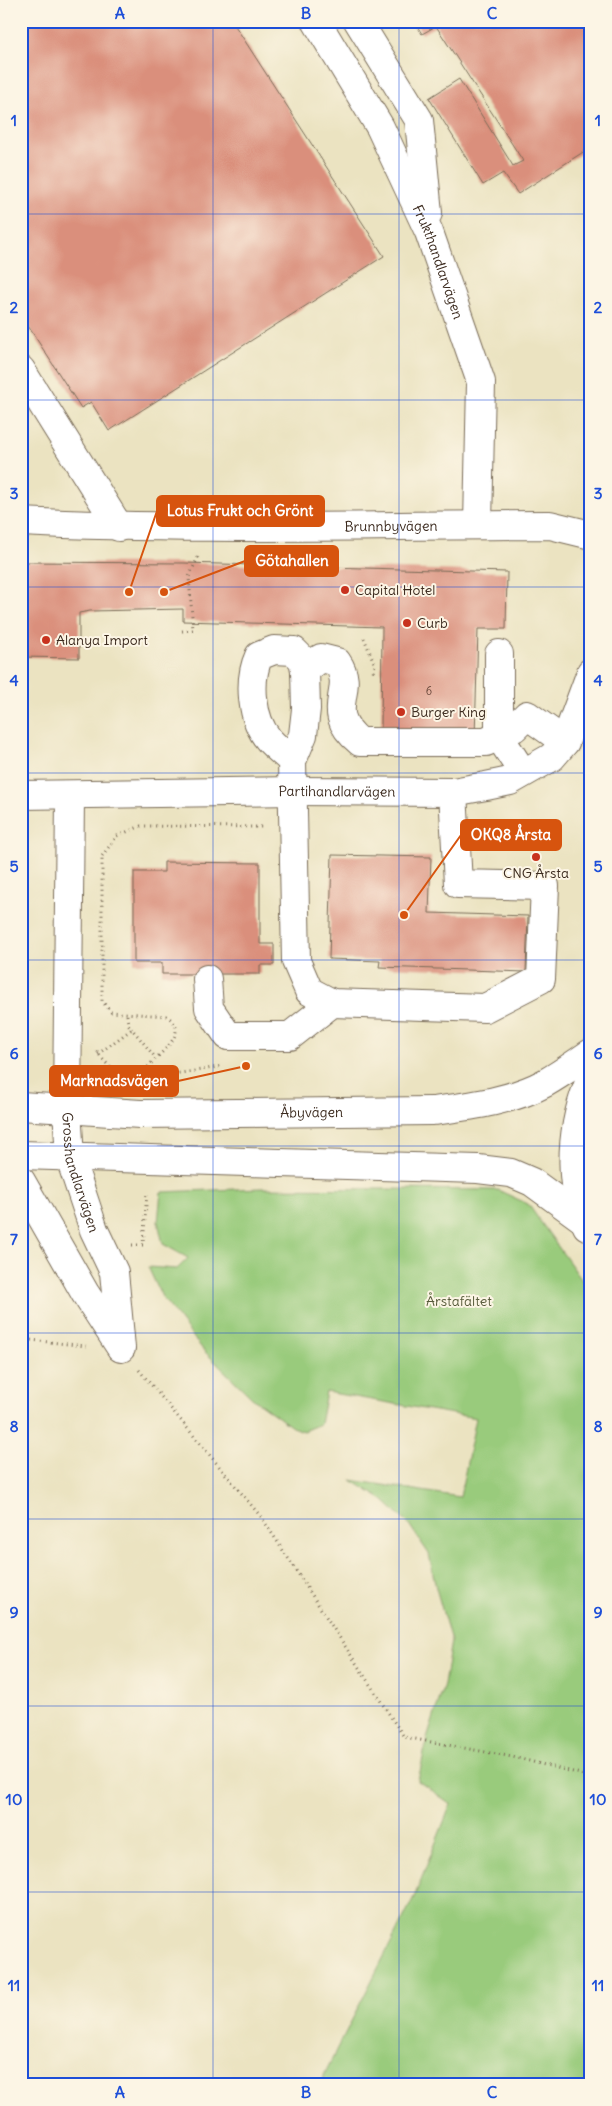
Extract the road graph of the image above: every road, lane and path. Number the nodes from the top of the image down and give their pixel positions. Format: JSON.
{"nodes":[{"id":1,"x":316,"y":21,"type":"edge"},
{"id":2,"x":358,"y":21,"type":"edge"},
{"id":3,"x":429,"y":232,"type":"junction"},
{"id":4,"x":21,"y":370,"type":"edge"},
{"id":5,"x":21,"y":522,"type":"edge"},
{"id":6,"x":478,"y":525,"type":"junction"},
{"id":7,"x":120,"y":527,"type":"junction"},
{"id":8,"x":591,"y":535,"type":"edge"},
{"id":9,"x":195,"y":564,"type":"dead end"},
{"id":10,"x":182,"y":631,"type":"dead end"},
{"id":11,"x":500,"y":654,"type":"dead end"},
{"id":12,"x":305,"y":670,"type":"junction"},
{"id":13,"x":591,"y":672,"type":"edge"},
{"id":14,"x":499,"y":736,"type":"junction"},
{"id":15,"x":566,"y":742,"type":"junction"},
{"id":16,"x":292,"y":761,"type":"junction"},
{"id":17,"x":523,"y":773,"type":"junction"},
{"id":18,"x":294,"y":792,"type":"junction"},
{"id":19,"x":453,"y":792,"type":"junction"},
{"id":20,"x":21,"y":795,"type":"edge"},
{"id":21,"x":70,"y":796,"type":"junction"},
{"id":22,"x":266,"y":828,"type":"dead end"},
{"id":23,"x":207,"y":979,"type":"dead end"},
{"id":24,"x":332,"y":1003,"type":"junction"},
{"id":25,"x":127,"y":1015,"type":"junction"},
{"id":26,"x":132,"y":1029,"type":"junction"},
{"id":27,"x":591,"y":1053,"type":"edge"},
{"id":28,"x":155,"y":1058,"type":"junction"},
{"id":29,"x":222,"y":1066,"type":"dead end"},
{"id":30,"x":148,"y":1067,"type":"dead end"},
{"id":31,"x":591,"y":1078,"type":"edge"},
{"id":32,"x":21,"y":1106,"type":"edge"},
{"id":33,"x":67,"y":1109,"type":"junction"},
{"id":34,"x":21,"y":1155,"type":"edge"},
{"id":35,"x":70,"y":1158,"type":"junction"},
{"id":36,"x":21,"y":1181,"type":"edge"},
{"id":37,"x":147,"y":1192,"type":"dead end"},
{"id":38,"x":588,"y":1227,"type":"edge"},
{"id":39,"x":143,"y":1245,"type":"dead end"},
{"id":40,"x":21,"y":1339,"type":"edge"},
{"id":41,"x":121,"y":1348,"type":"junction"},
{"id":42,"x":591,"y":1782,"type":"edge"}],
"edges":[{"from":1,"to":3,"type":"street","name":"Frukthandlarvägen"},
{"from":2,"to":3,"type":"street"},
{"from":3,"to":6,"type":"street","name":"Frukthandlarvägen"},
{"from":4,"to":7,"type":"street"},
{"from":5,"to":7,"type":"street","name":"Brunnbyvägen"},
{"from":6,"to":7,"type":"street","name":"Brunnbyvägen"},
{"from":6,"to":8,"type":"street","name":"Brunnbyvägen"},
{"from":9,"to":10,"type":"path"},
{"from":11,"to":14,"type":"street"},
{"from":12,"to":14,"type":"street"},
{"from":12,"to":16,"type":"street"},
{"from":12,"to":16,"type":"street"},
{"from":13,"to":15,"type":"street","name":"Partihandlarvägen"},
{"from":14,"to":15,"type":"street"},
{"from":14,"to":17,"type":"street"},
{"from":15,"to":17,"type":"street","name":"Partihandlarvägen"},
{"from":16,"to":18,"type":"street"},
{"from":17,"to":19,"type":"street","name":"Partihandlarvägen"},
{"from":18,"to":19,"type":"street","name":"Partihandlarvägen"},
{"from":18,"to":21,"type":"street","name":"Partihandlarvägen"},
{"from":18,"to":24,"type":"street"},
{"from":19,"to":24,"type":"street"},
{"from":20,"to":21,"type":"street","name":"Partihandlarvägen"},
{"from":21,"to":33,"type":"street","name":"Grosshandlarvägen"},
{"from":22,"to":25,"type":"path"},
{"from":23,"to":24,"type":"street"},
{"from":25,"to":26,"type":"path"},
{"from":25,"to":28,"type":"path"},
{"from":26,"to":28,"type":"path"},
{"from":26,"to":29,"type":"path"},
{"from":27,"to":33,"type":"street","name":"Åbyvägen"},
{"from":28,"to":30,"type":"path"},
{"from":31,"to":38,"type":"street"},
{"from":32,"to":33,"type":"street","name":"Åbyvägen"},
{"from":33,"to":35,"type":"street","name":"Grosshandlarvägen"},
{"from":34,"to":35,"type":"street"},
{"from":35,"to":38,"type":"street"},
{"from":35,"to":41,"type":"street","name":"Grosshandlarvägen"},
{"from":36,"to":41,"type":"street"},
{"from":37,"to":39,"type":"path"},
{"from":40,"to":41,"type":"path"},
{"from":41,"to":42,"type":"path"}]}
